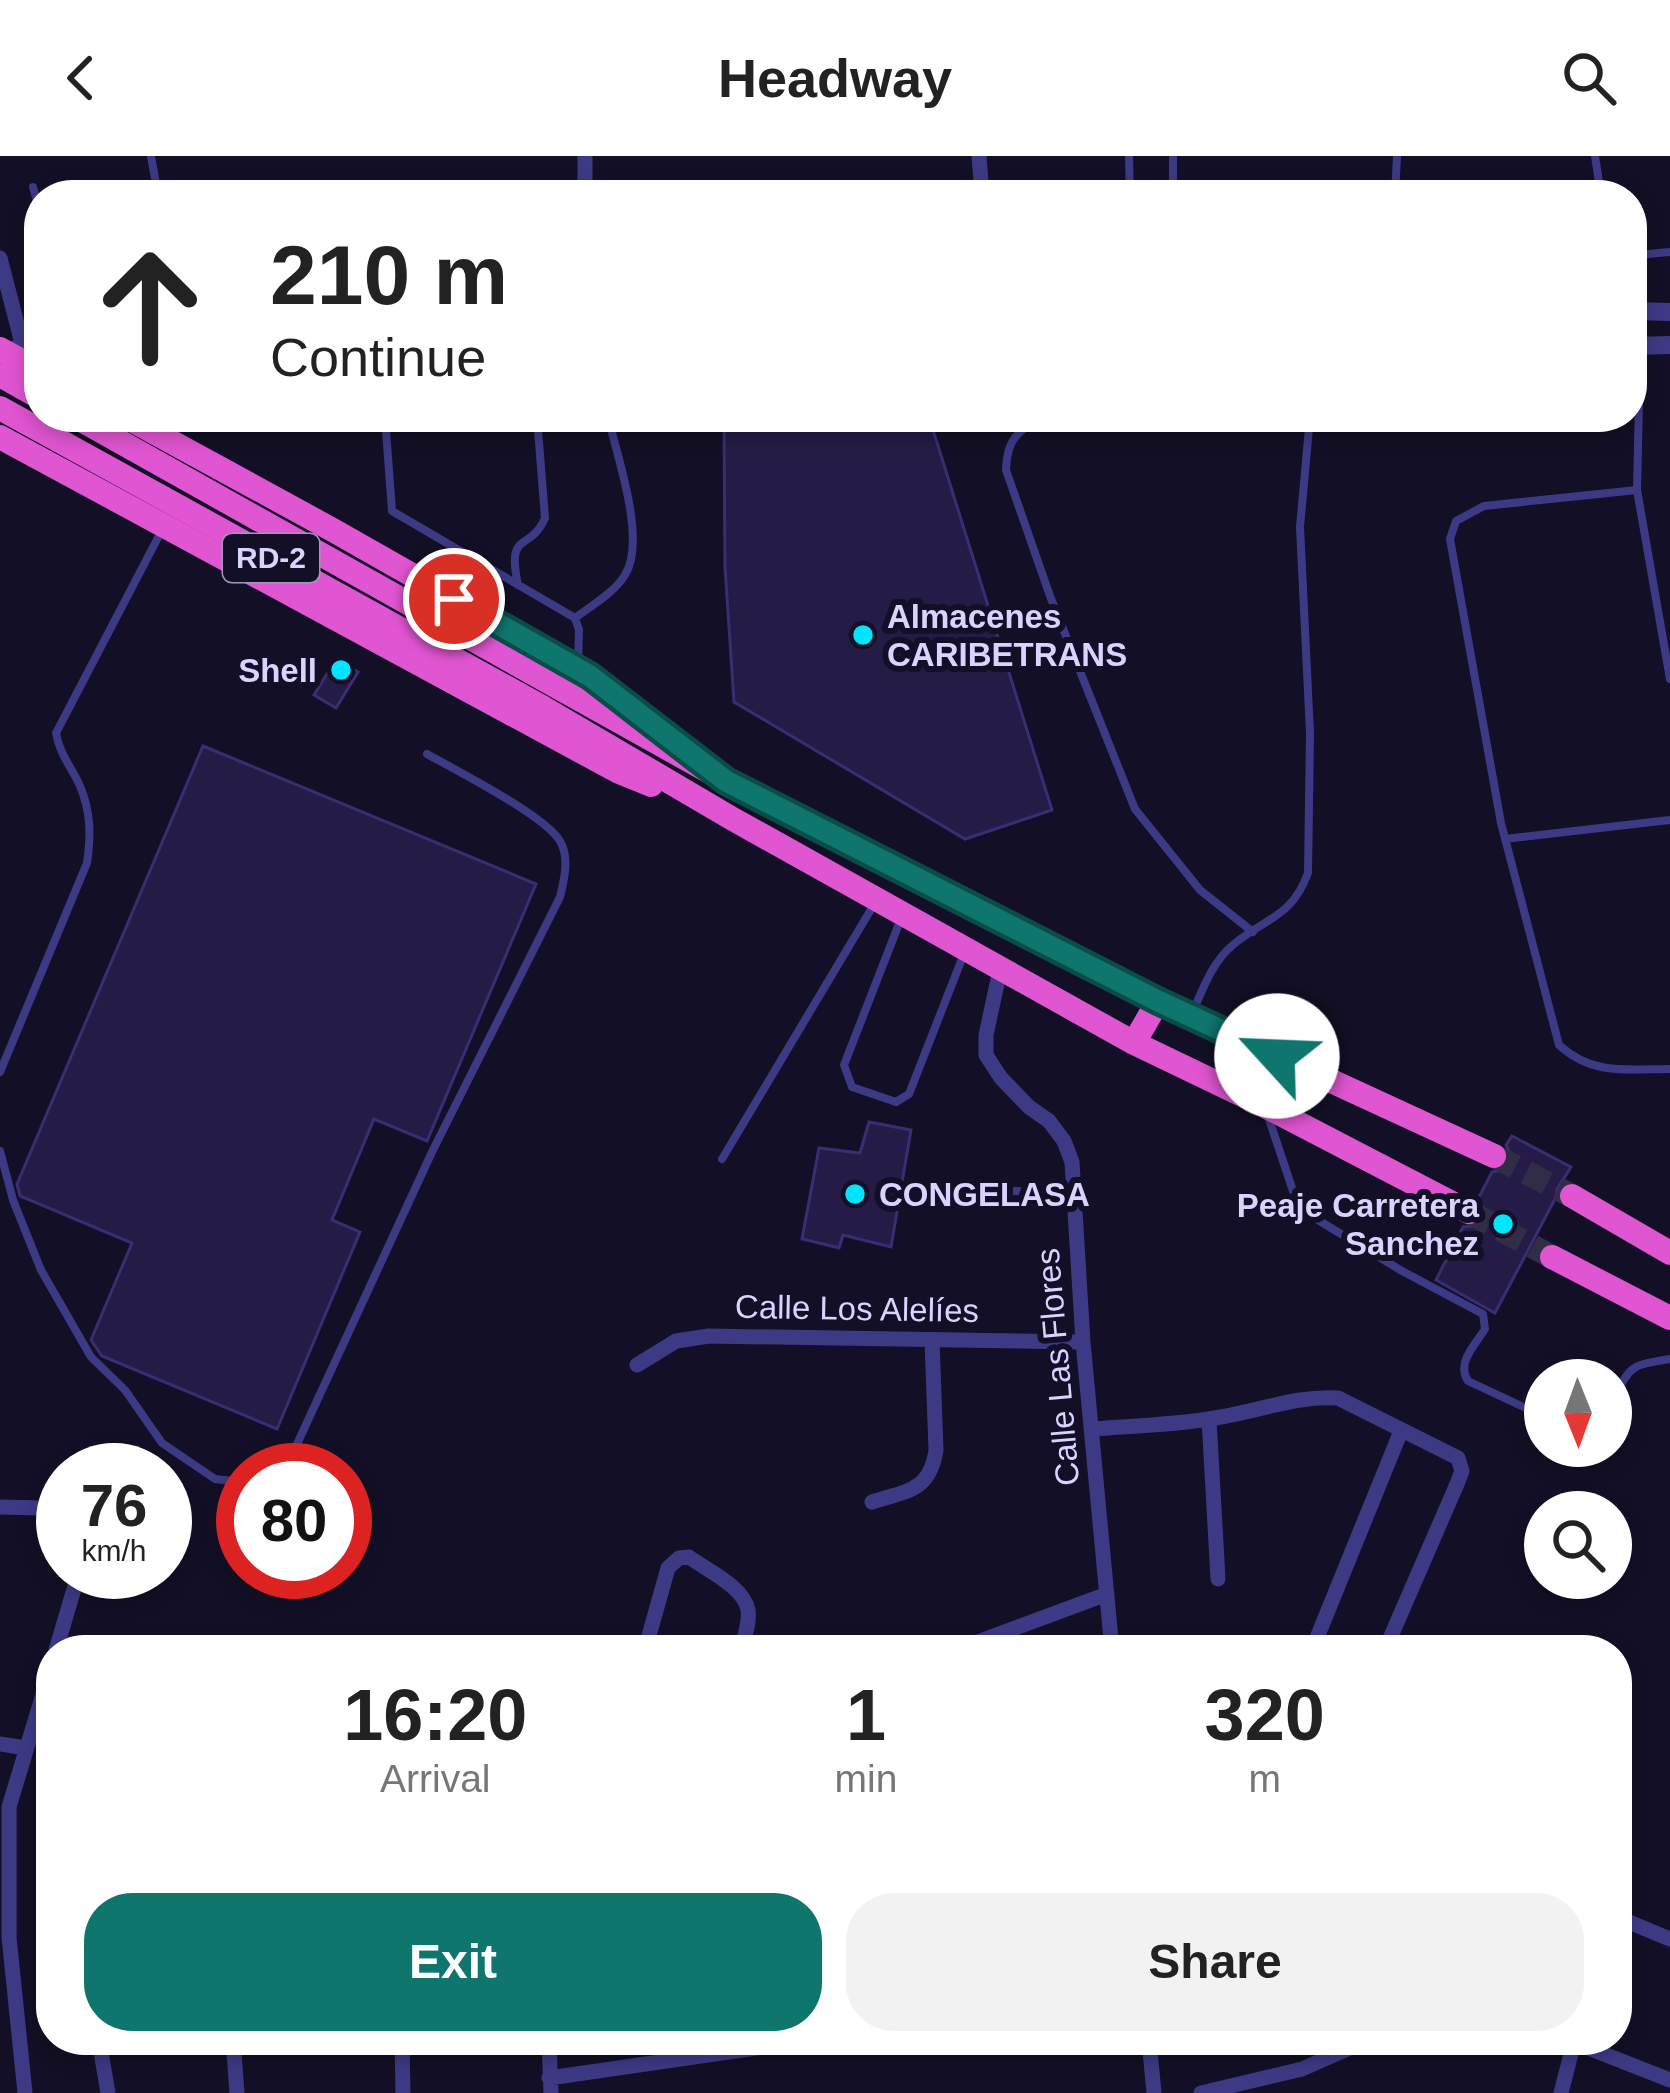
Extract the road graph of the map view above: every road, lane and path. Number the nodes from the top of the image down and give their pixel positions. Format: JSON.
{"nodes":[{"id":1,"x":0,"y":258,"type":"edge"},
{"id":2,"x":14,"y":353,"type":"edge"},
{"id":3,"x":44,"y":432,"type":"edge"},
{"id":4,"x":104,"y":432,"type":"edge"},
{"id":5,"x":161,"y":432,"type":"edge"},
{"id":6,"x":386,"y":432,"type":"edge"},
{"id":7,"x":538,"y":432,"type":"edge"},
{"id":8,"x":612,"y":432,"type":"edge"},
{"id":9,"x":1019,"y":432,"type":"edge"},
{"id":10,"x":1309,"y":432,"type":"edge"},
{"id":11,"x":1636,"y":432,"type":"edge"},
{"id":12,"x":0,"y":437,"type":"edge"},
{"id":13,"x":201,"y":458,"type":"junction"},
{"id":14,"x":1637,"y":490,"type":"junction"},
{"id":15,"x":164,"y":526,"type":"junction"},
{"id":16,"x":518,"y":585,"type":"junction"},
{"id":17,"x":575,"y":619,"type":"junction"},
{"id":18,"x":1670,"y":679,"type":"edge"},
{"id":19,"x":570,"y":680,"type":"junction"},
{"id":20,"x":427,"y":754,"type":"dead end"},
{"id":21,"x":731,"y":818,"type":"junction"},
{"id":22,"x":1670,"y":820,"type":"edge"},
{"id":23,"x":1505,"y":839,"type":"junction"},
{"id":24,"x":876,"y":900,"type":"junction"},
{"id":25,"x":903,"y":915,"type":"junction"},
{"id":26,"x":1253,"y":932,"type":"junction"},
{"id":27,"x":965,"y":950,"type":"junction"},
{"id":28,"x":1000,"y":970,"type":"junction"},
{"id":29,"x":1158,"y":1001,"type":"junction"},
{"id":30,"x":1191,"y":1016,"type":"junction"},
{"id":31,"x":1134,"y":1042,"type":"junction"},
{"id":32,"x":1670,"y":1069,"type":"edge"},
{"id":33,"x":0,"y":1072,"type":"edge"},
{"id":34,"x":1265,"y":1106,"type":"junction"},
{"id":35,"x":0,"y":1150,"type":"edge"},
{"id":36,"x":1494,"y":1156,"type":"tunnel mouth"},
{"id":37,"x":722,"y":1159,"type":"dead end"},
{"id":38,"x":933,"y":1191,"type":"dead end"},
{"id":39,"x":1074,"y":1191,"type":"junction"},
{"id":40,"x":1572,"y":1196,"type":"tunnel mouth"},
{"id":41,"x":1468,"y":1212,"type":"tunnel mouth"},
{"id":42,"x":1670,"y":1253,"type":"edge"},
{"id":43,"x":1552,"y":1257,"type":"tunnel mouth"},
{"id":44,"x":1670,"y":1318,"type":"edge"},
{"id":45,"x":932,"y":1340,"type":"junction"},
{"id":46,"x":1083,"y":1342,"type":"junction"},
{"id":47,"x":1670,"y":1359,"type":"edge"},
{"id":48,"x":637,"y":1365,"type":"dead end"},
{"id":49,"x":1632,"y":1368,"type":"edge"},
{"id":50,"x":1524,"y":1408,"type":"edge"},
{"id":51,"x":1209,"y":1419,"type":"junction"},
{"id":52,"x":1091,"y":1429,"type":"junction"},
{"id":53,"x":1401,"y":1431,"type":"junction"},
{"id":54,"x":297,"y":1443,"type":"edge"},
{"id":55,"x":216,"y":1479,"type":"edge"},
{"id":56,"x":872,"y":1502,"type":"dead end"},
{"id":57,"x":0,"y":1507,"type":"edge"},
{"id":58,"x":36,"y":1508,"type":"edge"},
{"id":59,"x":1218,"y":1579,"type":"dead end"},
{"id":60,"x":1107,"y":1594,"type":"junction"},
{"id":61,"x":71,"y":1599,"type":"edge"},
{"id":62,"x":61,"y":1635,"type":"edge"},
{"id":63,"x":650,"y":1635,"type":"edge"},
{"id":64,"x":745,"y":1635,"type":"edge"},
{"id":65,"x":996,"y":1635,"type":"edge"},
{"id":66,"x":1111,"y":1635,"type":"edge"},
{"id":67,"x":1318,"y":1635,"type":"edge"},
{"id":68,"x":1391,"y":1635,"type":"edge"},
{"id":69,"x":36,"y":1716,"type":"edge"},
{"id":70,"x":0,"y":1744,"type":"edge"},
{"id":71,"x":26,"y":1748,"type":"junction"},
{"id":72,"x":1632,"y":1923,"type":"edge"},
{"id":73,"x":5,"y":1937,"type":"edge"},
{"id":74,"x":1670,"y":1939,"type":"edge"},
{"id":75,"x":102,"y":2055,"type":"edge"},
{"id":76,"x":234,"y":2055,"type":"edge"},
{"id":77,"x":402,"y":2055,"type":"edge"},
{"id":78,"x":549,"y":2055,"type":"edge"},
{"id":79,"x":727,"y":2055,"type":"edge"},
{"id":80,"x":1150,"y":2055,"type":"edge"},
{"id":81,"x":1334,"y":2055,"type":"edge"},
{"id":82,"x":1568,"y":2055,"type":"edge"},
{"id":83,"x":1607,"y":2055,"type":"edge"},
{"id":84,"x":1670,"y":2080,"type":"edge"},
{"id":85,"x":550,"y":2086,"type":"edge"},
{"id":86,"x":25,"y":2093,"type":"edge"},
{"id":87,"x":108,"y":2093,"type":"edge"},
{"id":88,"x":237,"y":2093,"type":"edge"},
{"id":89,"x":403,"y":2093,"type":"edge"},
{"id":90,"x":1154,"y":2093,"type":"edge"},
{"id":91,"x":1201,"y":2093,"type":"edge"},
{"id":92,"x":1561,"y":2093,"type":"edge"}],
"edges":[{"from":1,"to":2,"type":"street"},
{"from":3,"to":21,"type":"highway","number":"RD-2","bridge":true},
{"from":4,"to":19,"type":"highway","number":"RD-2","bridge":true},
{"from":5,"to":13,"type":"highway"},
{"from":6,"to":16,"type":"lane"},
{"from":7,"to":16,"type":"lane"},
{"from":8,"to":17,"type":"lane"},
{"from":9,"to":26,"type":"lane"},
{"from":10,"to":26,"type":"lane"},
{"from":11,"to":14,"type":"lane"},
{"from":12,"to":15,"type":"highway"},
{"from":13,"to":15,"type":"lane"},
{"from":13,"to":19,"type":"highway"},
{"from":14,"to":18,"type":"lane"},
{"from":14,"to":23,"type":"lane"},
{"from":15,"to":21,"type":"highway"},
{"from":15,"to":33,"type":"lane"},
{"from":16,"to":17,"type":"lane"},
{"from":17,"to":19,"type":"lane"},
{"from":19,"to":29,"type":"highway","number":"RD-2"},
{"from":20,"to":54,"type":"lane"},
{"from":21,"to":24,"type":"highway","number":"RD-2"},
{"from":22,"to":23,"type":"lane"},
{"from":23,"to":32,"type":"lane"},
{"from":24,"to":25,"type":"highway","number":"RD-2"},
{"from":24,"to":37,"type":"lane"},
{"from":25,"to":27,"type":"highway","number":"RD-2"},
{"from":25,"to":27,"type":"lane"},
{"from":26,"to":30,"type":"lane"},
{"from":27,"to":28,"type":"highway","number":"RD-2"},
{"from":28,"to":31,"type":"highway","number":"RD-2"},
{"from":28,"to":39,"type":"street","name":"Calle Las Flores"},
{"from":29,"to":30,"type":"highway","number":"RD-2"},
{"from":29,"to":31,"type":"highway"},
{"from":30,"to":36,"type":"highway","number":"RD-2"},
{"from":31,"to":34,"type":"highway","number":"RD-2"},
{"from":34,"to":41,"type":"highway","number":"RD-2"},
{"from":34,"to":50,"type":"lane"},
{"from":35,"to":55,"type":"lane"},
{"from":38,"to":39,"type":"lane"},
{"from":39,"to":46,"type":"street","name":"Calle Las Flores"},
{"from":40,"to":42,"type":"highway"},
{"from":43,"to":44,"type":"highway"},
{"from":45,"to":46,"type":"street","name":"Calle Los Alelíes"},
{"from":45,"to":48,"type":"street","name":"Calle Los Alelíes"},
{"from":45,"to":56,"type":"street"},
{"from":46,"to":52,"type":"street","name":"Calle Las Flores"},
{"from":47,"to":49,"type":"lane"},
{"from":51,"to":52,"type":"street"},
{"from":51,"to":53,"type":"street"},
{"from":51,"to":59,"type":"street"},
{"from":52,"to":60,"type":"street","name":"Calle Las Flores"},
{"from":53,"to":67,"type":"street"},
{"from":53,"to":68,"type":"street"},
{"from":57,"to":58,"type":"street"},
{"from":60,"to":65,"type":"street"},
{"from":60,"to":66,"type":"street","name":"Calle Las Flores"},
{"from":61,"to":62,"type":"street"},
{"from":63,"to":64,"type":"street"},
{"from":69,"to":71,"type":"street"},
{"from":70,"to":71,"type":"street"},
{"from":71,"to":73,"type":"street"},
{"from":72,"to":74,"type":"street"},
{"from":73,"to":86,"type":"street"},
{"from":75,"to":87,"type":"street"},
{"from":76,"to":88,"type":"street"},
{"from":77,"to":89,"type":"street"},
{"from":78,"to":85,"type":"street"},
{"from":79,"to":85,"type":"street"},
{"from":80,"to":90,"type":"street"},
{"from":81,"to":91,"type":"street"},
{"from":82,"to":92,"type":"street"},
{"from":83,"to":84,"type":"street"}]}
